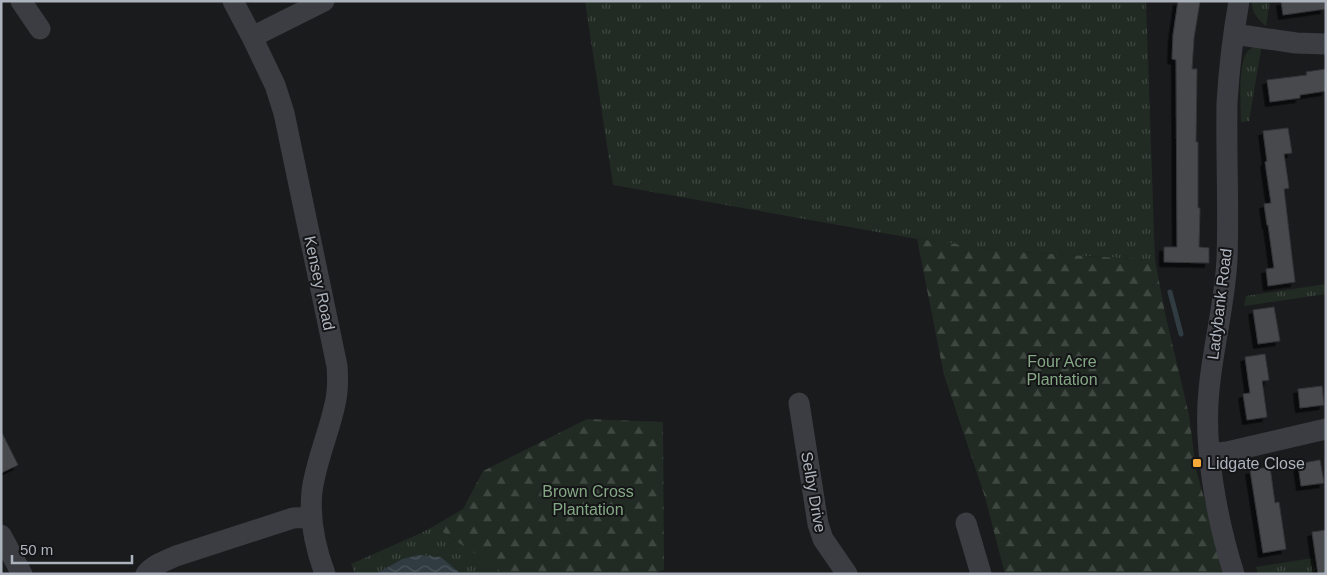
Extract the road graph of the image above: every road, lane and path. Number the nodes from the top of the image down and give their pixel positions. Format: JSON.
{"nodes":[{"id":1,"x":233,"y":1,"type":"edge"},
{"id":2,"x":324,"y":1,"type":"edge"},
{"id":3,"x":1239,"y":1,"type":"edge"},
{"id":4,"x":28,"y":4,"type":"edge"},
{"id":5,"x":40,"y":29,"type":"dead end"},
{"id":6,"x":1234,"y":34,"type":"junction"},
{"id":7,"x":252,"y":37,"type":"junction"},
{"id":8,"x":1326,"y":44,"type":"edge"},
{"id":9,"x":799,"y":403,"type":"dead end"},
{"id":10,"x":1326,"y":429,"type":"edge"},
{"id":11,"x":1210,"y":454,"type":"junction"},
{"id":12,"x":311,"y":517,"type":"junction"},
{"id":13,"x":966,"y":523,"type":"dead end"},
{"id":14,"x":1,"y":535,"type":"edge"},
{"id":15,"x":22,"y":574,"type":"edge"},
{"id":16,"x":146,"y":574,"type":"edge"},
{"id":17,"x":325,"y":574,"type":"edge"},
{"id":18,"x":847,"y":574,"type":"edge"},
{"id":19,"x":981,"y":574,"type":"edge"},
{"id":20,"x":1234,"y":574,"type":"edge"}],
"edges":[{"from":1,"to":7,"type":"street","name":"Kensey Road"},
{"from":2,"to":7,"type":"street"},
{"from":3,"to":6,"type":"street","name":"Ladybank Road"},
{"from":4,"to":5,"type":"street"},
{"from":6,"to":8,"type":"street"},
{"from":6,"to":11,"type":"street","name":"Ladybank Road"},
{"from":7,"to":12,"type":"street","name":"Kensey Road"},
{"from":9,"to":18,"type":"street","name":"Selby Drive"},
{"from":10,"to":11,"type":"street"},
{"from":11,"to":20,"type":"street","name":"Ladybank Road"},
{"from":12,"to":16,"type":"street"},
{"from":12,"to":17,"type":"street","name":"Kensey Road"},
{"from":13,"to":19,"type":"street"},
{"from":14,"to":15,"type":"street"}]}
